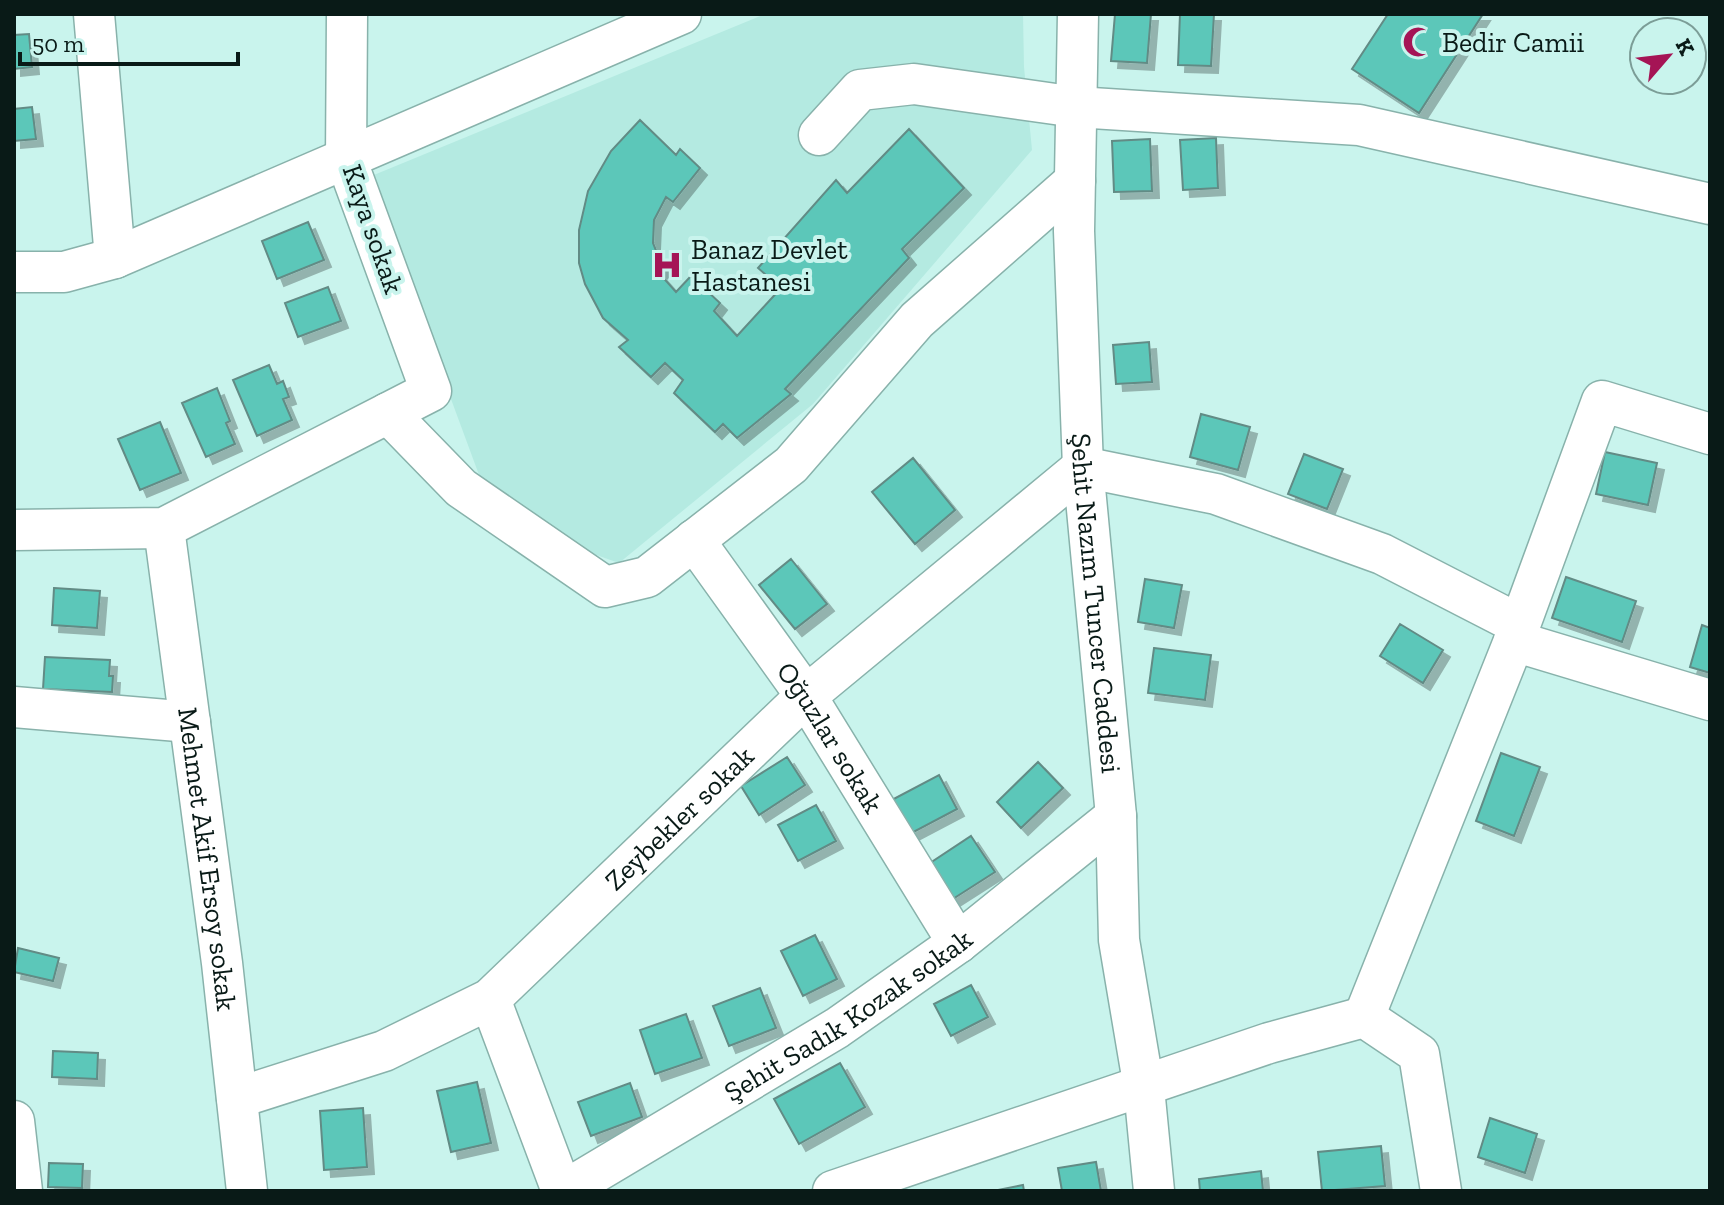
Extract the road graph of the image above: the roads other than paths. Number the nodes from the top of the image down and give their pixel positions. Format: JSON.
{"nodes":[{"id":1,"x":94,"y":14,"type":"edge"},
{"id":2,"x":347,"y":14,"type":"edge"},
{"id":3,"x":681,"y":14,"type":"edge"},
{"id":4,"x":1078,"y":14,"type":"edge"},
{"id":5,"x":614,"y":28,"type":"edge"},
{"id":6,"x":1076,"y":107,"type":"junction"},
{"id":7,"x":819,"y":135,"type":"dead end"},
{"id":8,"x":346,"y":159,"type":"junction"},
{"id":9,"x":1075,"y":181,"type":"junction"},
{"id":10,"x":1710,"y":204,"type":"edge"},
{"id":11,"x":115,"y":258,"type":"junction"},
{"id":12,"x":14,"y":272,"type":"edge"},
{"id":13,"x":388,"y":413,"type":"junction"},
{"id":14,"x":1710,"y":434,"type":"edge"},
{"id":15,"x":1083,"y":467,"type":"junction"},
{"id":16,"x":164,"y":528,"type":"junction"},
{"id":17,"x":14,"y":530,"type":"edge"},
{"id":18,"x":694,"y":540,"type":"junction"},
{"id":19,"x":1517,"y":633,"type":"junction"},
{"id":20,"x":806,"y":696,"type":"junction"},
{"id":21,"x":1710,"y":700,"type":"edge"},
{"id":22,"x":14,"y":707,"type":"edge"},
{"id":23,"x":190,"y":722,"type":"junction"},
{"id":24,"x":1116,"y":816,"type":"junction"},
{"id":25,"x":958,"y":943,"type":"junction"},
{"id":26,"x":490,"y":999,"type":"junction"},
{"id":27,"x":1364,"y":1017,"type":"junction"},
{"id":28,"x":1144,"y":1088,"type":"junction"},
{"id":29,"x":237,"y":1098,"type":"junction"},
{"id":30,"x":14,"y":1121,"type":"edge"},
{"id":31,"x":840,"y":1190,"type":"edge"},
{"id":32,"x":22,"y":1191,"type":"edge"},
{"id":33,"x":247,"y":1191,"type":"edge"},
{"id":34,"x":563,"y":1191,"type":"edge"},
{"id":35,"x":1154,"y":1191,"type":"edge"},
{"id":36,"x":1441,"y":1191,"type":"edge"}],
"edges":[{"from":1,"to":11,"type":"street"},
{"from":2,"to":8,"type":"street","name":"Kaya sokak"},
{"from":3,"to":5,"type":"street"},
{"from":4,"to":6,"type":"street","name":"Şehit Nazım Tuncer Caddesi"},
{"from":5,"to":8,"type":"street"},
{"from":6,"to":7,"type":"street"},
{"from":6,"to":9,"type":"street","name":"Şehit Nazım Tuncer Caddesi"},
{"from":6,"to":10,"type":"street"},
{"from":8,"to":11,"type":"street"},
{"from":8,"to":13,"type":"street","name":"Kaya sokak"},
{"from":9,"to":15,"type":"street","name":"Şehit Nazım Tuncer Caddesi"},
{"from":9,"to":18,"type":"street"},
{"from":11,"to":12,"type":"street"},
{"from":13,"to":16,"type":"street"},
{"from":13,"to":18,"type":"street"},
{"from":14,"to":19,"type":"street"},
{"from":15,"to":19,"type":"street"},
{"from":15,"to":20,"type":"street","name":"Zeybekler sokak"},
{"from":15,"to":24,"type":"street","name":"Şehit Nazım Tuncer Caddesi"},
{"from":16,"to":17,"type":"street"},
{"from":16,"to":23,"type":"street","name":"Mehmet Akif Ersoy sokak"},
{"from":18,"to":20,"type":"street","name":"Oğuzlar sokak"},
{"from":19,"to":21,"type":"street"},
{"from":19,"to":27,"type":"street"},
{"from":20,"to":25,"type":"street","name":"Oğuzlar sokak"},
{"from":20,"to":26,"type":"street","name":"Zeybekler sokak"},
{"from":22,"to":23,"type":"street"},
{"from":23,"to":29,"type":"street","name":"Mehmet Akif Ersoy sokak"},
{"from":24,"to":25,"type":"street","name":"Şehit Sadık Kozak sokak"},
{"from":24,"to":28,"type":"street","name":"Şehit Nazım Tuncer Caddesi"},
{"from":25,"to":34,"type":"street","name":"Şehit Sadık Kozak sokak"},
{"from":26,"to":29,"type":"street","name":"Zeybekler sokak"},
{"from":26,"to":34,"type":"street"},
{"from":27,"to":28,"type":"street"},
{"from":27,"to":36,"type":"street"},
{"from":28,"to":31,"type":"street"},
{"from":28,"to":35,"type":"street","name":"Şehit Nazım Tuncer Caddesi"},
{"from":29,"to":33,"type":"street","name":"Mehmet Akif Ersoy sokak"},
{"from":30,"to":32,"type":"street"}]}
